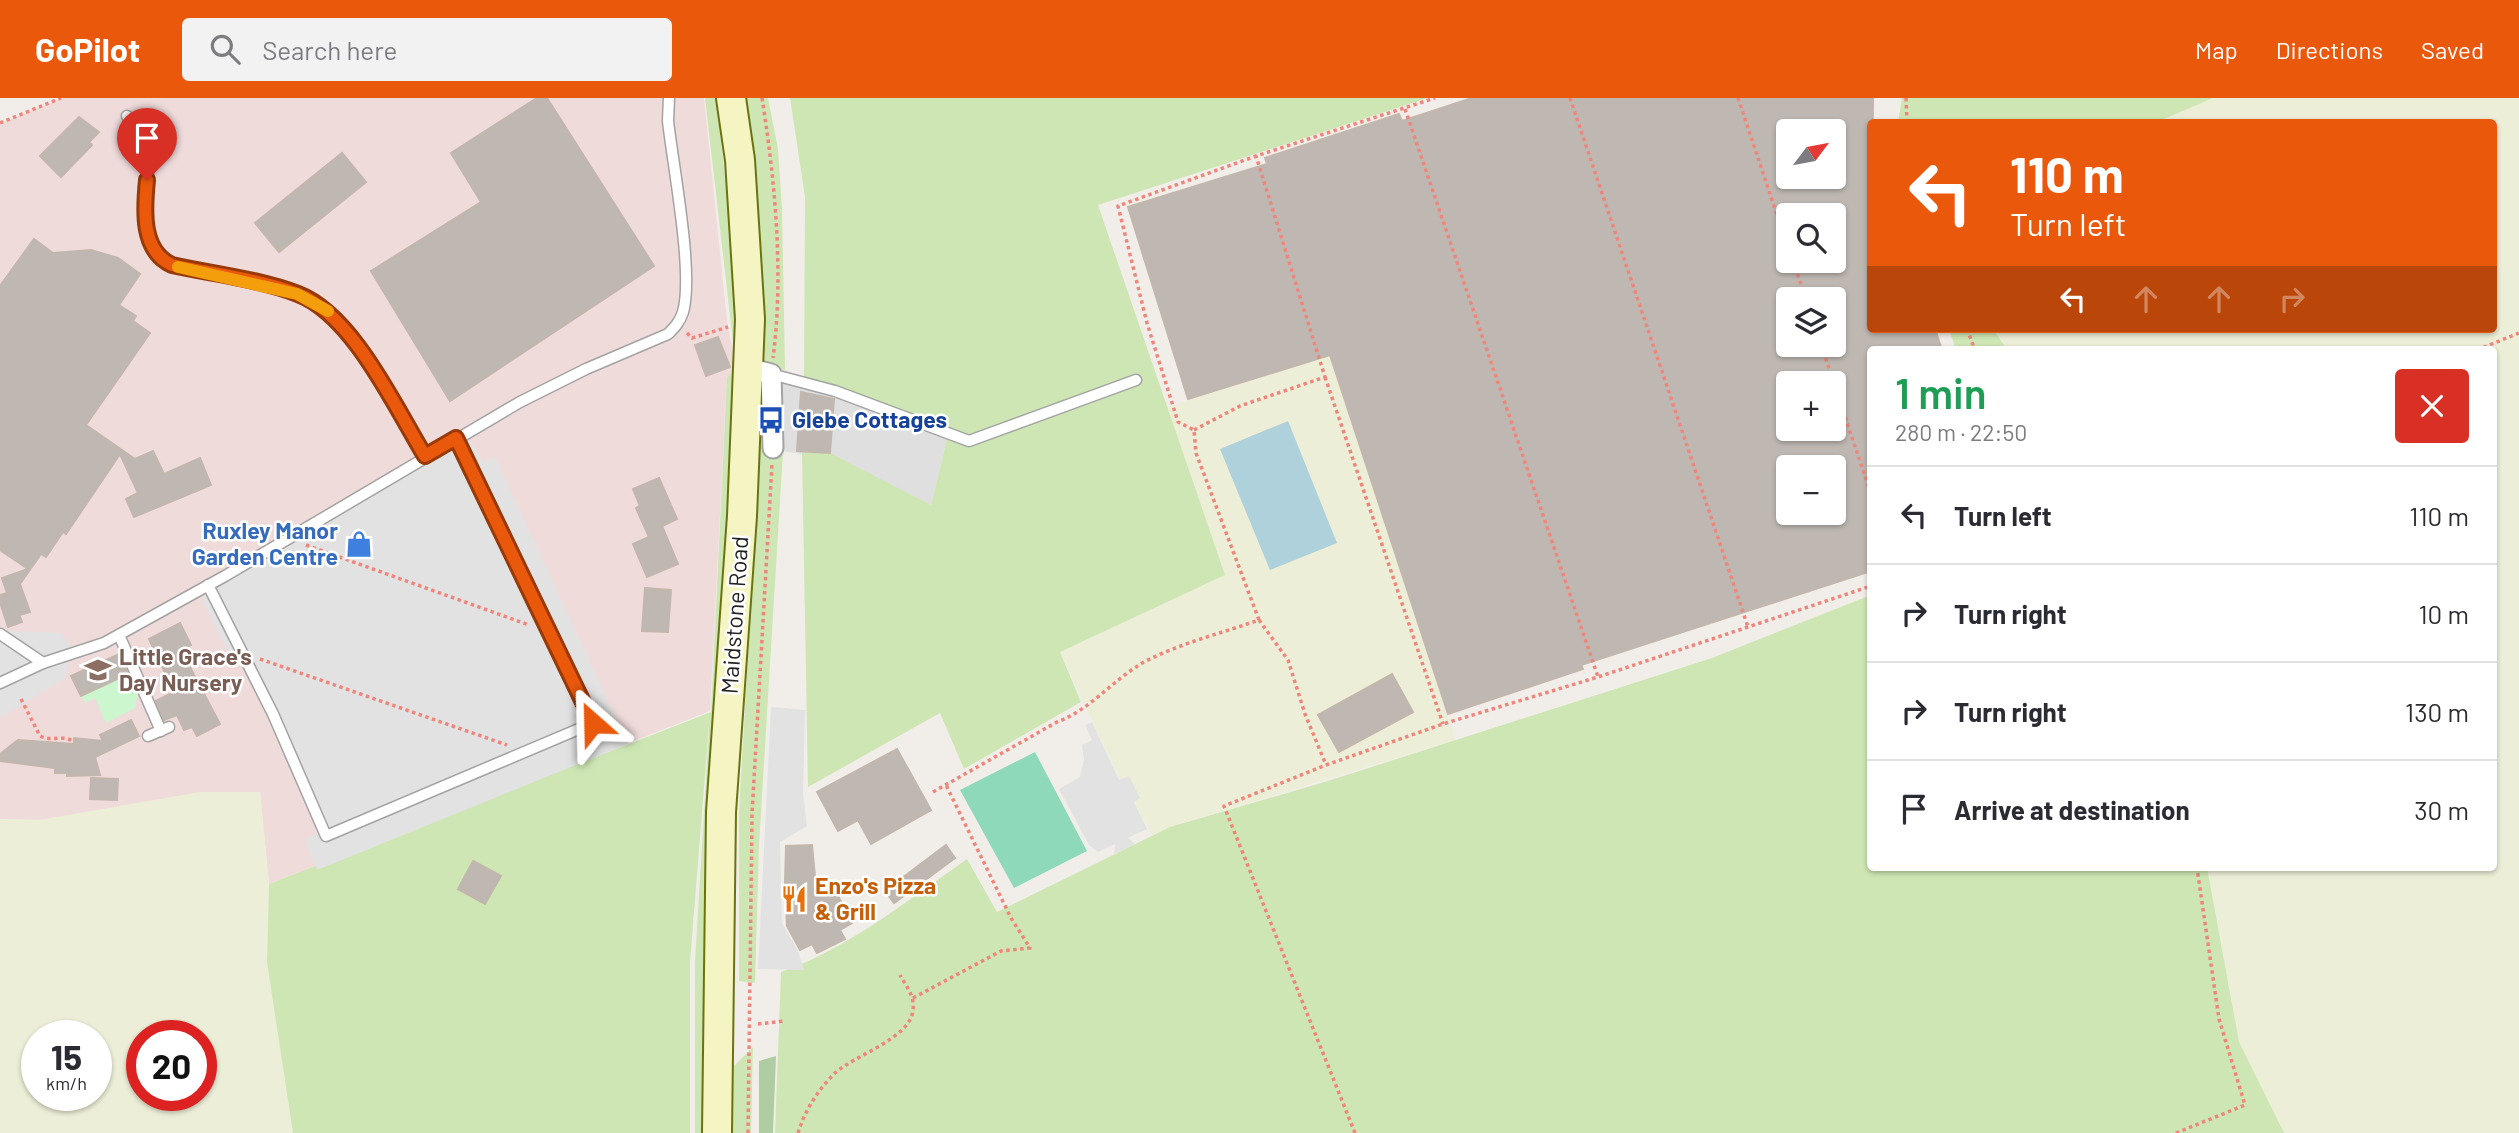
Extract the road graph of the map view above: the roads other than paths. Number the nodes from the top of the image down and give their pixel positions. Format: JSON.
{"nodes":[{"id":1,"x":669,"y":98,"type":"edge"},
{"id":2,"x":731,"y":98,"type":"edge"},
{"id":3,"x":127,"y":116,"type":"dead end"},
{"id":4,"x":760,"y":371,"type":"junction"},
{"id":5,"x":1136,"y":380,"type":"dead end"},
{"id":6,"x":456,"y":438,"type":"junction"},
{"id":7,"x":773,"y":448,"type":"road end"},
{"id":8,"x":425,"y":456,"type":"junction"},
{"id":9,"x":208,"y":585,"type":"junction"},
{"id":10,"x":0,"y":634,"type":"edge"},
{"id":11,"x":119,"y":635,"type":"junction"},
{"id":12,"x":43,"y":663,"type":"junction"},
{"id":13,"x":0,"y":683,"type":"edge"},
{"id":14,"x":148,"y":736,"type":"dead end"},
{"id":15,"x":717,"y":1133,"type":"edge"}],
"edges":[{"from":1,"to":6,"type":"lane"},
{"from":2,"to":4,"type":"main road","name":"Maidstone Road"},
{"from":3,"to":8,"type":"lane"},
{"from":4,"to":5,"type":"lane"},
{"from":4,"to":7,"type":"street"},
{"from":4,"to":15,"type":"main road","name":"Maidstone Road"},
{"from":6,"to":8,"type":"lane"},
{"from":6,"to":9,"type":"lane"},
{"from":8,"to":9,"type":"lane"},
{"from":9,"to":11,"type":"lane"},
{"from":10,"to":12,"type":"lane"},
{"from":11,"to":12,"type":"lane"},
{"from":11,"to":14,"type":"lane"},
{"from":12,"to":13,"type":"lane"}]}
